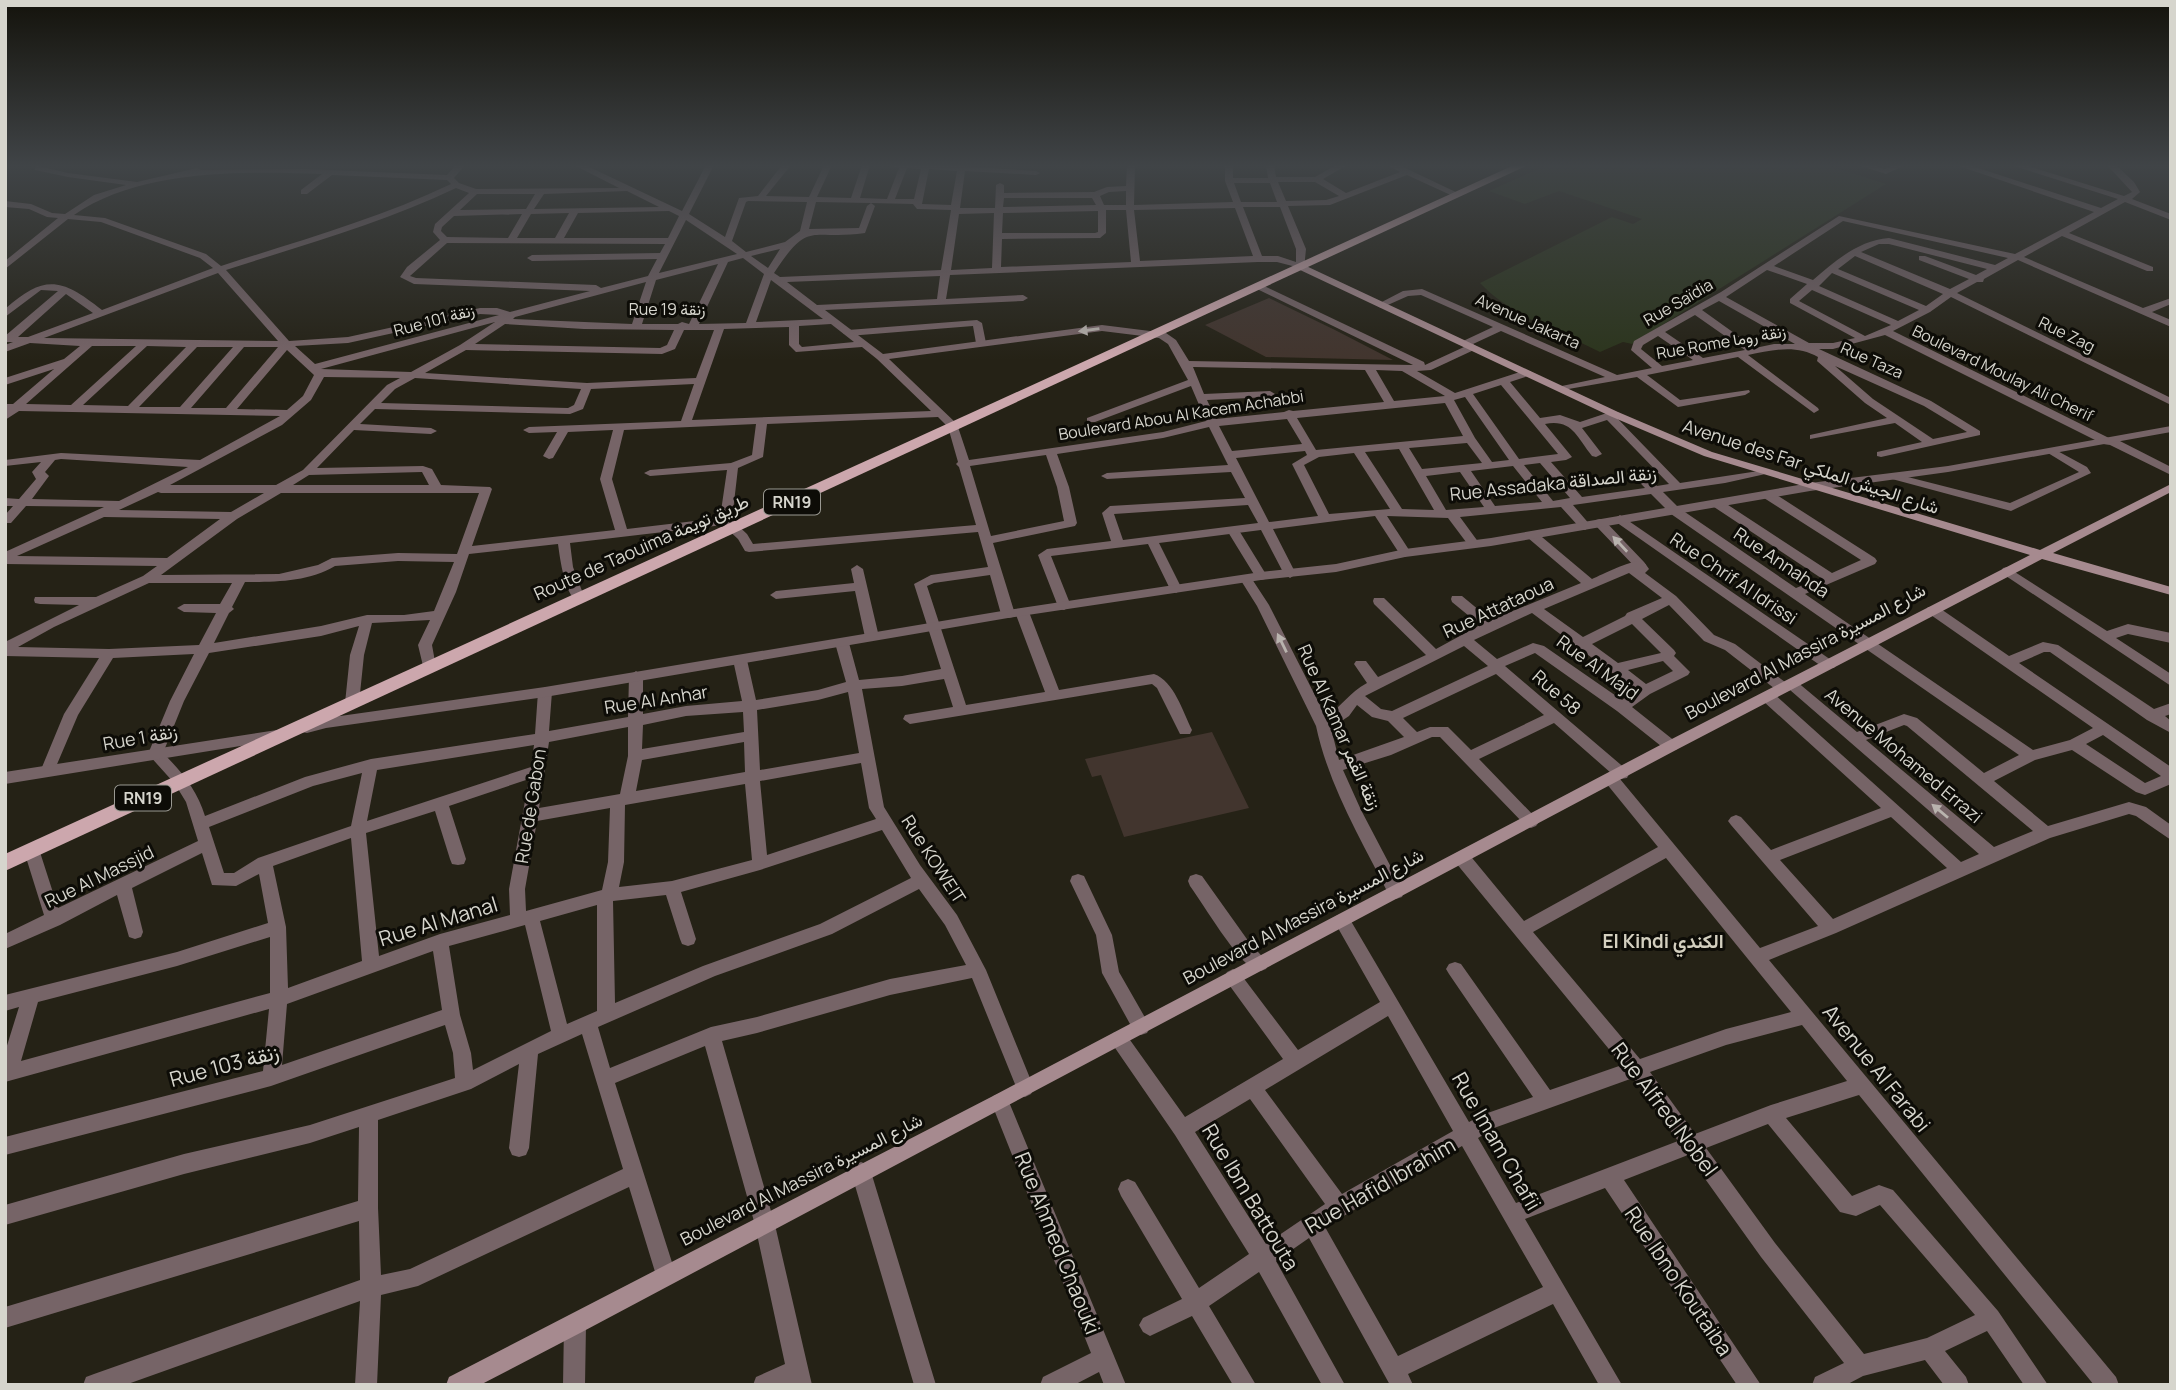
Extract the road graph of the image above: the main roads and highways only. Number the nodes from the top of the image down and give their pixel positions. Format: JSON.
{"nodes":[{"id":1,"x":1382,"y":230,"type":"edge"},
{"id":2,"x":1301,"y":267,"type":"junction"},
{"id":3,"x":2171,"y":487,"type":"edge"},
{"id":4,"x":2039,"y":554,"type":"junction"},
{"id":5,"x":2171,"y":591,"type":"edge"},
{"id":6,"x":5,"y":863,"type":"edge"},
{"id":7,"x":457,"y":1385,"type":"edge"}],
"edges":[{"from":1,"to":2,"type":"main road","name":"Route de Taouima طريق تويمة","number":"RN19"},
{"from":2,"to":4,"type":"main road","name":"Avenue des Far شارع الجيش الملكي"},
{"from":2,"to":6,"type":"main road","name":"Route de Taouima طريق تويمة","number":"RN19"},
{"from":3,"to":4,"type":"main road","name":"Boulevard Al Massira شارع المسيرة"},
{"from":4,"to":5,"type":"main road","name":"Avenue des Far شارع الجيش الملكي"},
{"from":4,"to":7,"type":"main road","name":"Boulevard Al Massira شارع المسيرة"}]}
